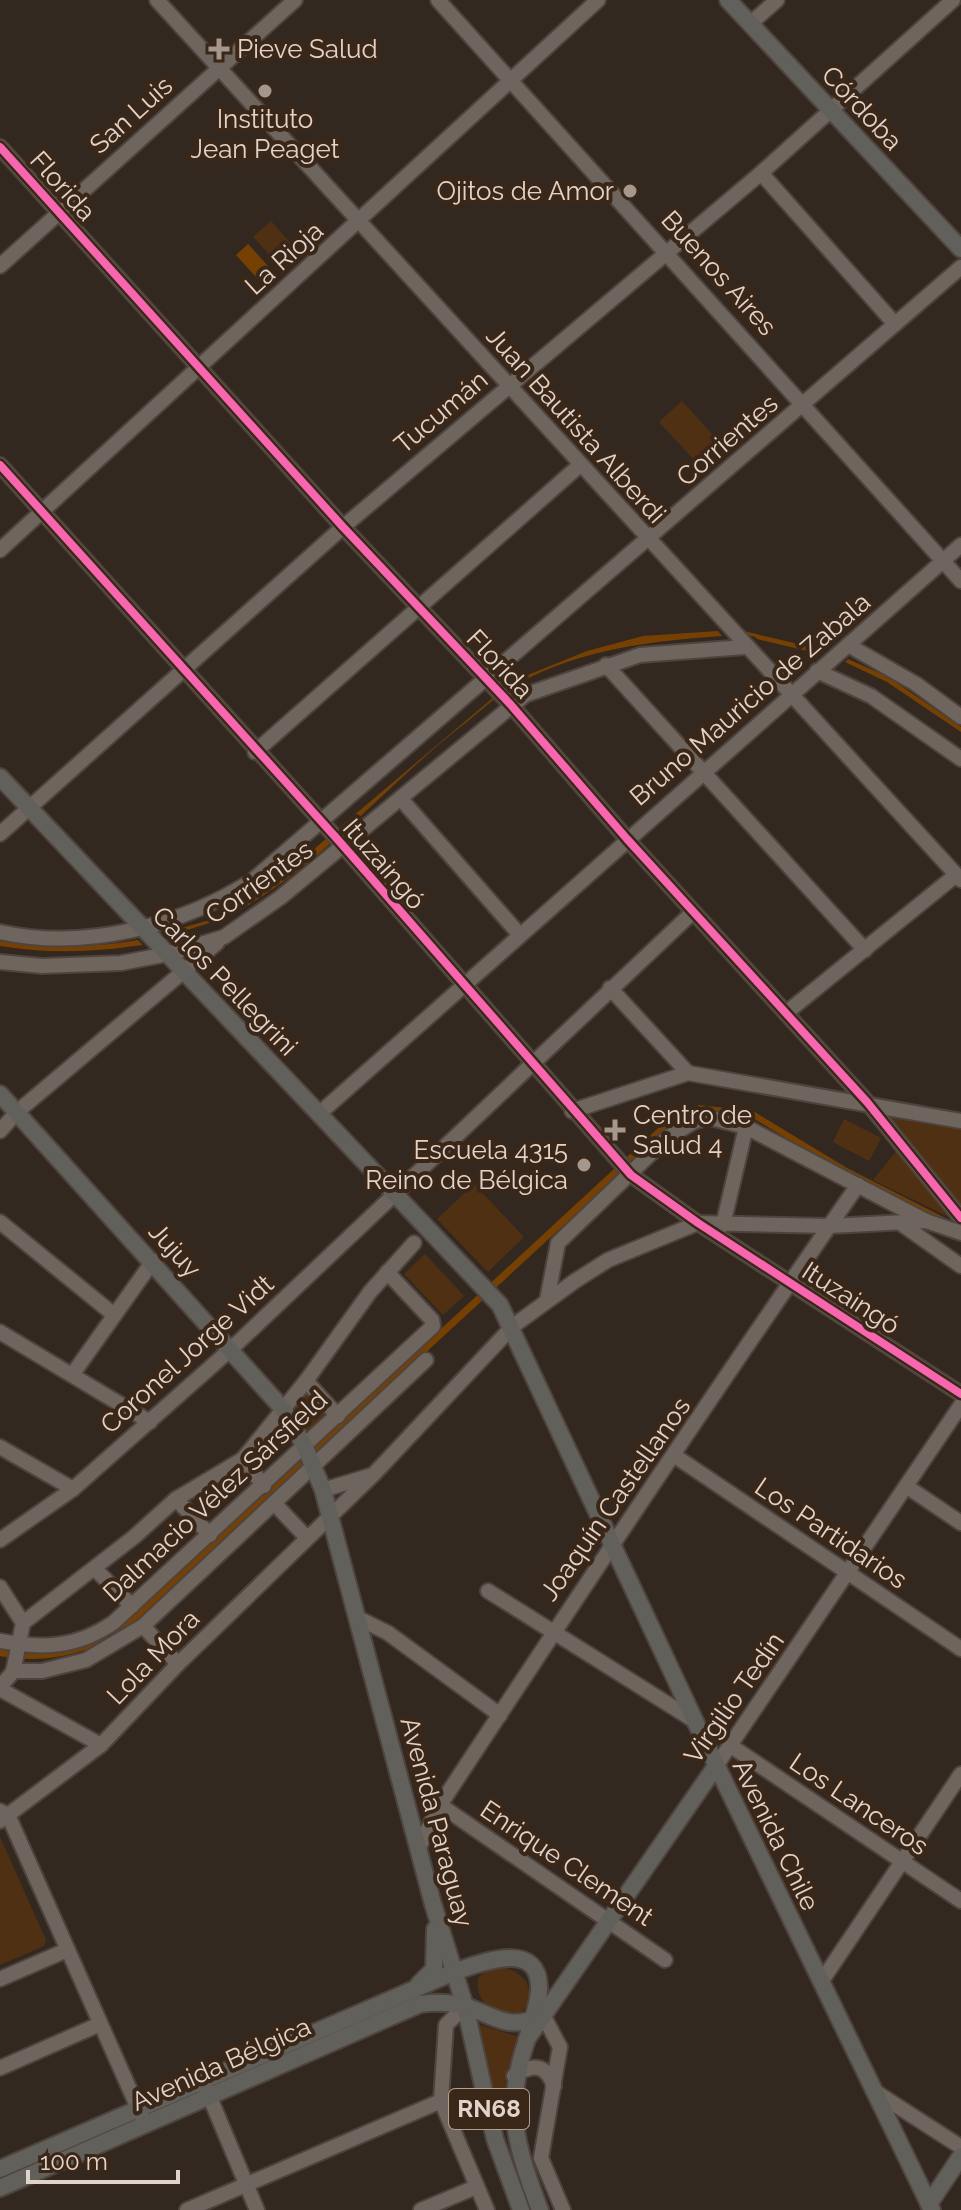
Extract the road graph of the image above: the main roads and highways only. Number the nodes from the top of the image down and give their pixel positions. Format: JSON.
{"nodes":[{"id":1,"x":728,"y":0,"type":"edge"},
{"id":2,"x":961,"y":249,"type":"edge"},
{"id":3,"x":0,"y":777,"type":"edge"},
{"id":4,"x":0,"y":1094,"type":"edge"},
{"id":5,"x":500,"y":1305,"type":"joint"},
{"id":6,"x":305,"y":1447,"type":"joint"},
{"id":7,"x":716,"y":1766,"type":"junction"},
{"id":8,"x":433,"y":1904,"type":"junction"},
{"id":9,"x":454,"y":1972,"type":"junction"},
{"id":10,"x":413,"y":1989,"type":"junction"},
{"id":11,"x":465,"y":2006,"type":"junction"},
{"id":12,"x":538,"y":2017,"type":"junction"},
{"id":13,"x":206,"y":2087,"type":"junction"},
{"id":14,"x":141,"y":2116,"type":"junction"},
{"id":15,"x":961,"y":2156,"type":"edge"},
{"id":16,"x":0,"y":2169,"type":"edge"},
{"id":17,"x":0,"y":2188,"type":"edge"},
{"id":18,"x":931,"y":2207,"type":"edge"},
{"id":19,"x":521,"y":2210,"type":"edge"},
{"id":20,"x":540,"y":2210,"type":"edge"}],
"edges":[{"from":1,"to":2,"type":"main road","name":"Córdoba"},
{"from":3,"to":5,"type":"main road","name":"Carlos Pellegrini"},
{"from":4,"to":6,"type":"main road","name":"Jujuy"},
{"from":5,"to":7,"type":"main road","name":"Avenida Chile"},
{"from":6,"to":8,"type":"main road","name":"Avenida Paraguay"},
{"from":7,"to":12,"type":"main road","name":"Virgilio Tedín"},
{"from":7,"to":18,"type":"main road","name":"Avenida Chile"},
{"from":8,"to":9,"type":"main road","name":"Avenida Paraguay"},
{"from":8,"to":10,"type":"main road"},
{"from":9,"to":10,"type":"main road","name":"Avenida Bélgica"},
{"from":9,"to":11,"type":"main road","name":"Avenida Paraguay"},
{"from":9,"to":12,"type":"main road"},
{"from":10,"to":13,"type":"main road","name":"Avenida Bélgica"},
{"from":11,"to":12,"type":"main road"},
{"from":11,"to":13,"type":"main road","name":"Avenida Bélgica"},
{"from":11,"to":19,"type":"main road","name":"Avenida Paraguay","number":"RN68"},
{"from":12,"to":20,"type":"main road","number":"RN68"},
{"from":13,"to":14,"type":"main road","name":"Avenida Bélgica"},
{"from":14,"to":16,"type":"main road","name":"Avenida Bélgica"},
{"from":14,"to":17,"type":"main road","name":"Avenida Bélgica"},
{"from":15,"to":18,"type":"main road"}]}
